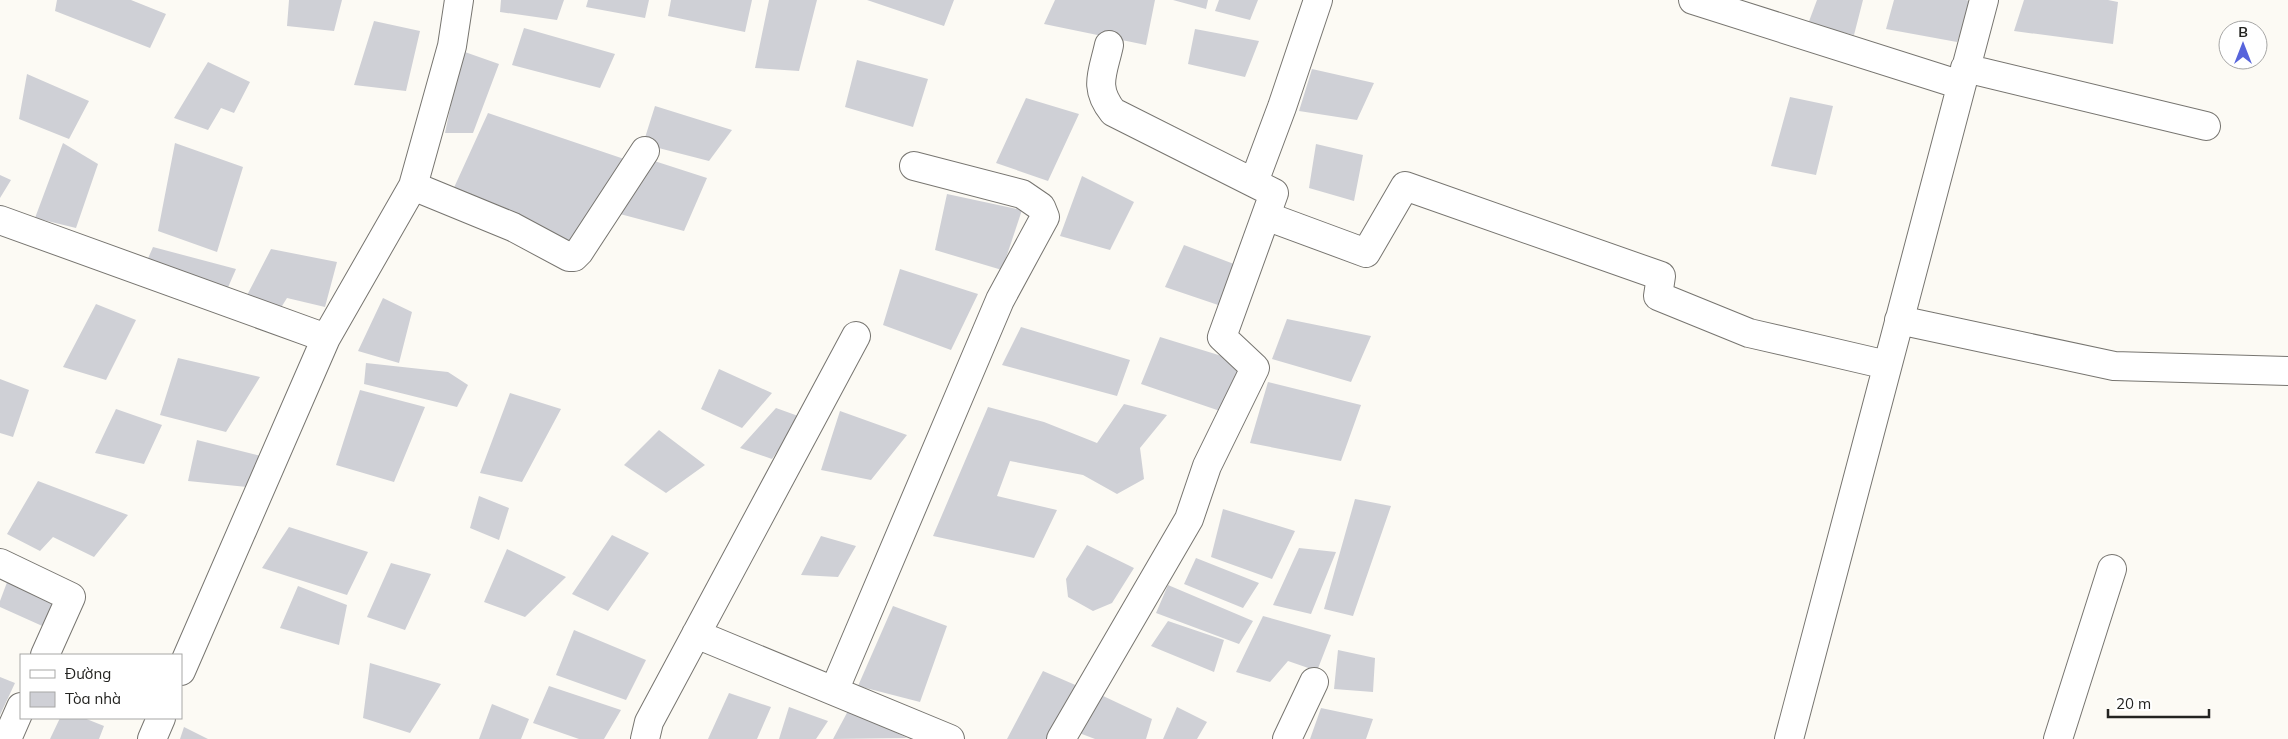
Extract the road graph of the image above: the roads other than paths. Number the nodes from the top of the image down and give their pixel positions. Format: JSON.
{"nodes":[{"id":1,"x":459,"y":0,"type":"edge"},
{"id":2,"x":1318,"y":0,"type":"edge"},
{"id":3,"x":1693,"y":0,"type":"edge"},
{"id":4,"x":1984,"y":0,"type":"edge"},
{"id":5,"x":1109,"y":45,"type":"dead end"},
{"id":6,"x":1963,"y":76,"type":"junction"},
{"id":7,"x":2206,"y":126,"type":"dead end"},
{"id":8,"x":645,"y":151,"type":"dead end"},
{"id":9,"x":914,"y":166,"type":"dead end"},
{"id":10,"x":1254,"y":182,"type":"junction"},
{"id":11,"x":412,"y":186,"type":"junction"},
{"id":12,"x":1266,"y":216,"type":"junction"},
{"id":13,"x":0,"y":220,"type":"edge"},
{"id":14,"x":1899,"y":320,"type":"junction"},
{"id":15,"x":856,"y":336,"type":"dead end"},
{"id":16,"x":326,"y":338,"type":"junction"},
{"id":17,"x":1887,"y":365,"type":"junction"},
{"id":18,"x":2288,"y":370,"type":"edge"},
{"id":19,"x":0,"y":563,"type":"edge"},
{"id":20,"x":2112,"y":569,"type":"dead end"},
{"id":21,"x":696,"y":634,"type":"junction"},
{"id":22,"x":45,"y":654,"type":"edge"},
{"id":23,"x":182,"y":669,"type":"edge"},
{"id":24,"x":1314,"y":682,"type":"dead end"},
{"id":25,"x":834,"y":691,"type":"junction"},
{"id":26,"x":20,"y":710,"type":"edge"},
{"id":27,"x":161,"y":719,"type":"edge"},
{"id":28,"x":922,"y":734,"type":"edge"},
{"id":29,"x":7,"y":739,"type":"edge"},
{"id":30,"x":152,"y":739,"type":"edge"},
{"id":31,"x":645,"y":739,"type":"edge"},
{"id":32,"x":950,"y":739,"type":"edge"},
{"id":33,"x":1061,"y":739,"type":"edge"},
{"id":34,"x":1287,"y":739,"type":"edge"},
{"id":35,"x":1789,"y":739,"type":"edge"},
{"id":36,"x":2058,"y":739,"type":"edge"}],
"edges":[{"from":1,"to":11,"type":"street"},
{"from":2,"to":10,"type":"street"},
{"from":3,"to":6,"type":"street"},
{"from":4,"to":6,"type":"street"},
{"from":5,"to":10,"type":"street"},
{"from":6,"to":7,"type":"street"},
{"from":6,"to":14,"type":"street"},
{"from":8,"to":11,"type":"street"},
{"from":9,"to":25,"type":"street"},
{"from":10,"to":12,"type":"street"},
{"from":11,"to":16,"type":"street"},
{"from":12,"to":17,"type":"street"},
{"from":12,"to":33,"type":"street"},
{"from":13,"to":16,"type":"street"},
{"from":14,"to":17,"type":"street"},
{"from":14,"to":18,"type":"street"},
{"from":15,"to":21,"type":"street"},
{"from":16,"to":23,"type":"street"},
{"from":17,"to":35,"type":"street"},
{"from":19,"to":22,"type":"street"},
{"from":20,"to":36,"type":"street"},
{"from":21,"to":25,"type":"street"},
{"from":21,"to":31,"type":"street"},
{"from":24,"to":34,"type":"street"},
{"from":25,"to":28,"type":"street"},
{"from":26,"to":29,"type":"street"},
{"from":27,"to":30,"type":"street"},
{"from":28,"to":32,"type":"street"}]}
